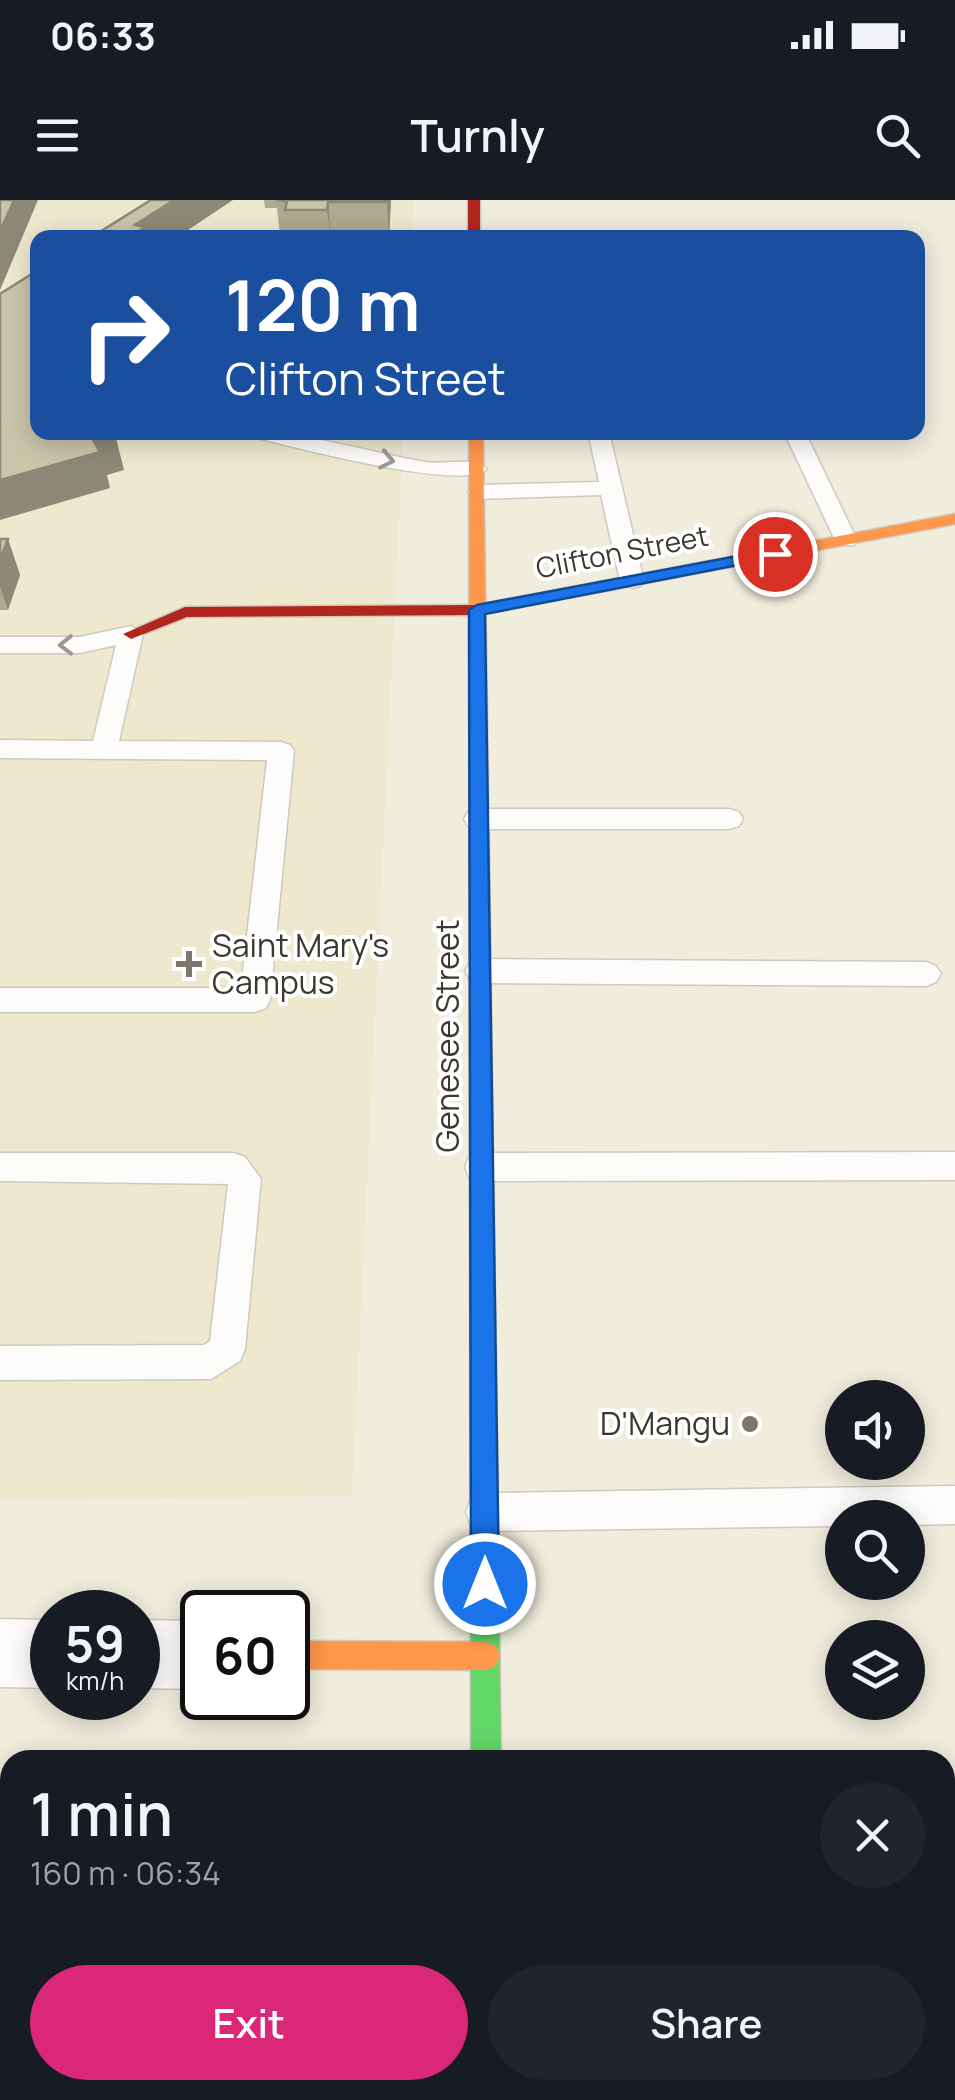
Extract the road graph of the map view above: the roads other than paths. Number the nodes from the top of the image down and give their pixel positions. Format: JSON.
{"nodes":[{"id":1,"x":474,"y":200,"type":"edge"},
{"id":2,"x":474,"y":230,"type":"edge"},
{"id":3,"x":295,"y":440,"type":"edge"},
{"id":4,"x":476,"y":440,"type":"edge"},
{"id":5,"x":600,"y":440,"type":"edge"},
{"id":6,"x":798,"y":440,"type":"edge"},
{"id":7,"x":477,"y":481,"type":"junction"},
{"id":8,"x":612,"y":488,"type":"junction"},
{"id":9,"x":955,"y":520,"type":"edge"},
{"id":10,"x":846,"y":540,"type":"junction"},
{"id":11,"x":632,"y":581,"type":"junction"},
{"id":12,"x":477,"y":610,"type":"junction"},
{"id":13,"x":131,"y":634,"type":"junction"},
{"id":14,"x":0,"y":645,"type":"edge"},
{"id":15,"x":104,"y":748,"type":"junction"},
{"id":16,"x":0,"y":749,"type":"edge"},
{"id":17,"x":729,"y":818,"type":"dead end"},
{"id":18,"x":478,"y":819,"type":"junction"},
{"id":19,"x":480,"y":971,"type":"junction"},
{"id":20,"x":926,"y":974,"type":"dead end"},
{"id":21,"x":0,"y":1000,"type":"edge"},
{"id":22,"x":955,"y":1166,"type":"edge"},
{"id":23,"x":0,"y":1167,"type":"edge"},
{"id":24,"x":481,"y":1167,"type":"junction"},
{"id":25,"x":0,"y":1362,"type":"edge"},
{"id":26,"x":955,"y":1504,"type":"edge"},
{"id":27,"x":485,"y":1512,"type":"junction"},
{"id":28,"x":0,"y":1654,"type":"edge"},
{"id":29,"x":30,"y":1654,"type":"edge"},
{"id":30,"x":310,"y":1655,"type":"edge"},
{"id":31,"x":486,"y":1656,"type":"junction"},
{"id":32,"x":486,"y":1750,"type":"edge"}],
"edges":[{"from":1,"to":2,"type":"main road"},
{"from":3,"to":7,"type":"lane","one_way":true},
{"from":4,"to":7,"type":"main road","name":"Genesee Street"},
{"from":5,"to":8,"type":"lane"},
{"from":6,"to":10,"type":"lane"},
{"from":7,"to":8,"type":"lane"},
{"from":7,"to":12,"type":"main road","name":"Genesee Street"},
{"from":8,"to":11,"type":"lane"},
{"from":9,"to":10,"type":"main road","name":"Clifton Street"},
{"from":10,"to":11,"type":"main road","name":"Clifton Street"},
{"from":11,"to":12,"type":"main road","name":"Clifton Street"},
{"from":12,"to":13,"type":"main road","name":"Clifton Street"},
{"from":12,"to":18,"type":"main road","name":"Genesee Street"},
{"from":13,"to":14,"type":"lane","one_way":true},
{"from":13,"to":15,"type":"lane"},
{"from":15,"to":16,"type":"lane"},
{"from":15,"to":21,"type":"lane"},
{"from":17,"to":18,"type":"lane"},
{"from":18,"to":19,"type":"main road","name":"Genesee Street"},
{"from":19,"to":20,"type":"lane"},
{"from":19,"to":24,"type":"main road","name":"Genesee Street"},
{"from":22,"to":24,"type":"lane"},
{"from":23,"to":25,"type":"lane"},
{"from":24,"to":27,"type":"main road","name":"Genesee Street"},
{"from":26,"to":27,"type":"lane"},
{"from":27,"to":31,"type":"main road","name":"Genesee Street"},
{"from":28,"to":29,"type":"street"},
{"from":30,"to":31,"type":"main road"},
{"from":31,"to":32,"type":"main road","name":"Genesee Street"}]}
